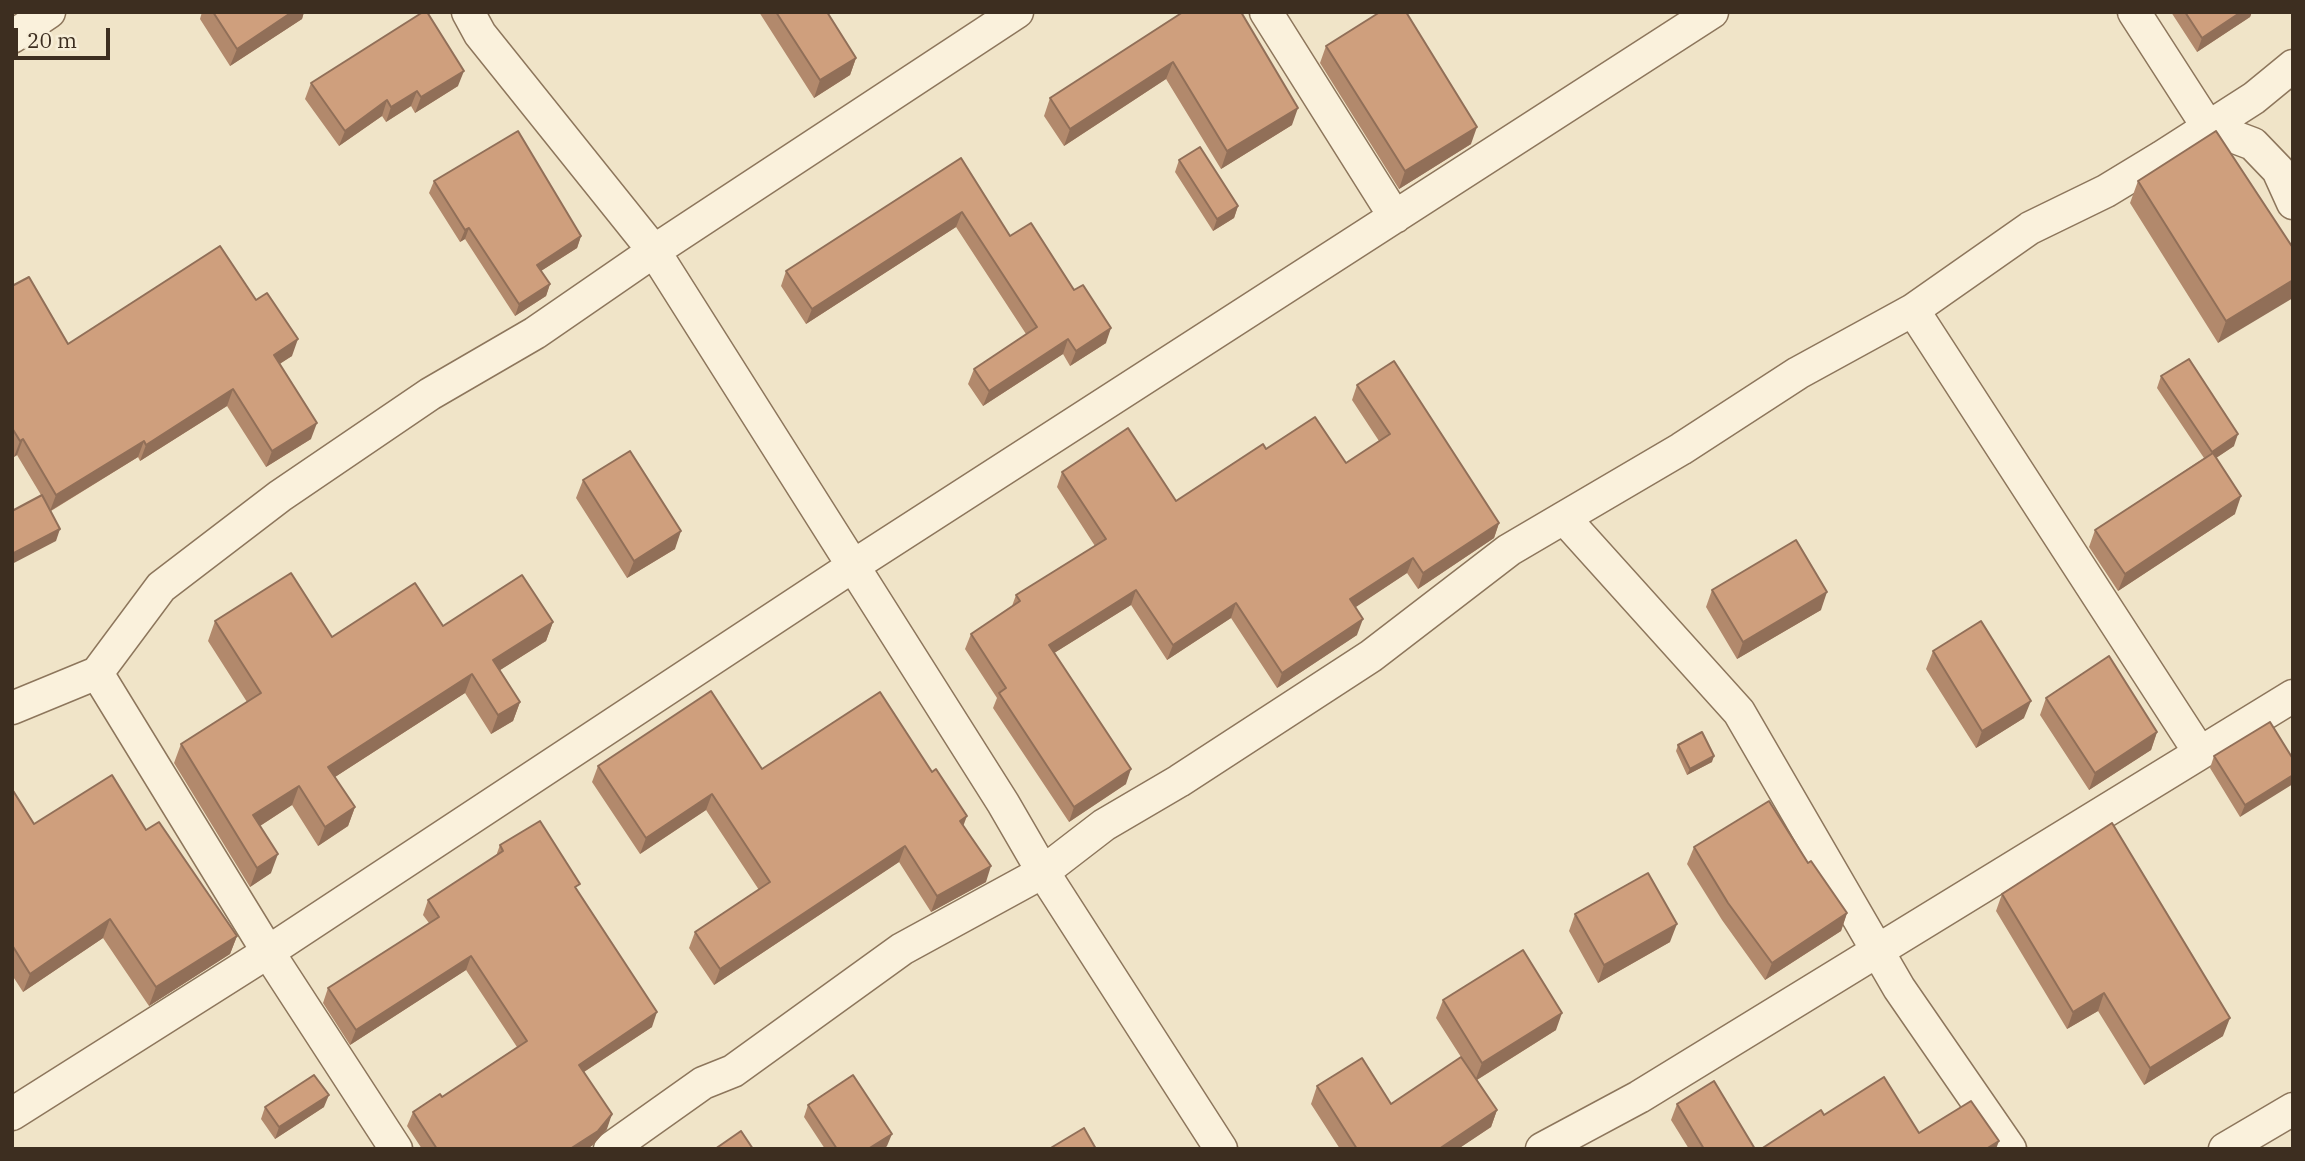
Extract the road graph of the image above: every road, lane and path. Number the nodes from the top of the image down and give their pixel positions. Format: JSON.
{"nodes":[{"id":1,"x":49,"y":12,"type":"edge"},
{"id":2,"x":468,"y":12,"type":"edge"},
{"id":3,"x":1017,"y":12,"type":"edge"},
{"id":4,"x":1266,"y":12,"type":"edge"},
{"id":5,"x":1712,"y":12,"type":"edge"},
{"id":6,"x":2134,"y":12,"type":"edge"},
{"id":7,"x":12,"y":37,"type":"edge"},
{"id":8,"x":2293,"y":66,"type":"edge"},
{"id":9,"x":2208,"y":127,"type":"junction"},
{"id":10,"x":2293,"y":203,"type":"edge"},
{"id":11,"x":1395,"y":217,"type":"junction"},
{"id":12,"x":654,"y":251,"type":"junction"},
{"id":13,"x":1913,"y":310,"type":"junction"},
{"id":14,"x":1565,"y":519,"type":"junction"},
{"id":15,"x":853,"y":566,"type":"junction"},
{"id":16,"x":97,"y":673,"type":"junction"},
{"id":17,"x":2293,"y":696,"type":"edge"},
{"id":18,"x":12,"y":708,"type":"edge"},
{"id":19,"x":2200,"y":753,"type":"junction"},
{"id":20,"x":1043,"y":872,"type":"junction"},
{"id":21,"x":268,"y":952,"type":"junction"},
{"id":22,"x":1877,"y":953,"type":"junction"},
{"id":23,"x":2293,"y":1109,"type":"edge"},
{"id":24,"x":12,"y":1114,"type":"edge"},
{"id":25,"x":396,"y":1149,"type":"edge"},
{"id":26,"x":610,"y":1149,"type":"edge"},
{"id":27,"x":1221,"y":1149,"type":"edge"},
{"id":28,"x":1542,"y":1149,"type":"edge"},
{"id":29,"x":2010,"y":1149,"type":"edge"},
{"id":30,"x":2225,"y":1149,"type":"edge"}],
"edges":[{"from":1,"to":7,"type":"street"},
{"from":2,"to":12,"type":"street"},
{"from":3,"to":12,"type":"street"},
{"from":4,"to":11,"type":"street"},
{"from":5,"to":11,"type":"street"},
{"from":6,"to":9,"type":"street"},
{"from":8,"to":9,"type":"street"},
{"from":9,"to":10,"type":"street"},
{"from":9,"to":13,"type":"street"},
{"from":11,"to":15,"type":"street"},
{"from":12,"to":15,"type":"street"},
{"from":12,"to":16,"type":"street"},
{"from":13,"to":14,"type":"street"},
{"from":13,"to":19,"type":"street"},
{"from":14,"to":20,"type":"street"},
{"from":14,"to":22,"type":"street"},
{"from":15,"to":20,"type":"street"},
{"from":15,"to":21,"type":"street"},
{"from":16,"to":18,"type":"street"},
{"from":16,"to":21,"type":"street"},
{"from":17,"to":19,"type":"street"},
{"from":19,"to":22,"type":"street"},
{"from":20,"to":26,"type":"street"},
{"from":20,"to":27,"type":"street"},
{"from":21,"to":24,"type":"street"},
{"from":21,"to":25,"type":"street"},
{"from":22,"to":28,"type":"street"},
{"from":22,"to":29,"type":"street"},
{"from":23,"to":30,"type":"street"}]}
